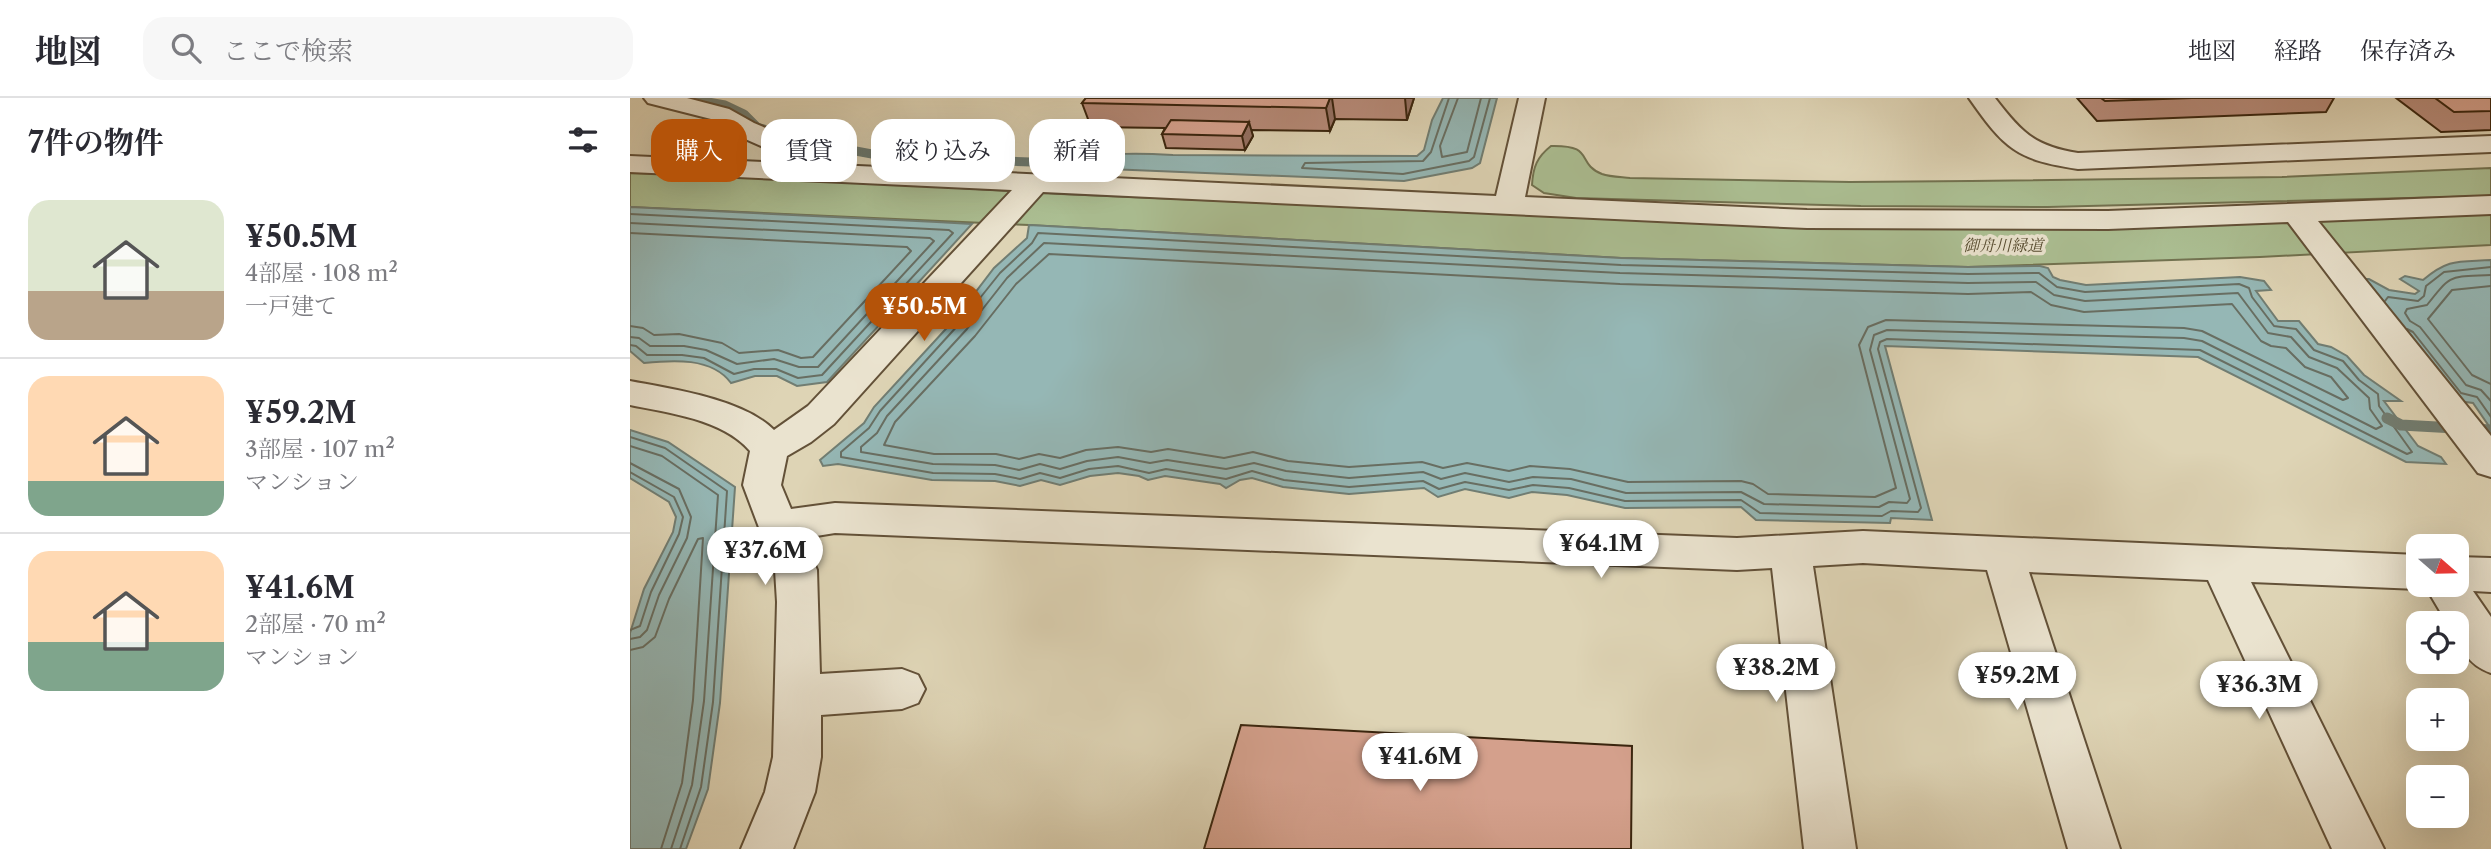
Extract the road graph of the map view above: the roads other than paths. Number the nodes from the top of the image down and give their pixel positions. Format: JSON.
{"nodes":[{"id":1,"x":657,"y":98,"type":"edge"},
{"id":2,"x":1532,"y":98,"type":"edge"},
{"id":3,"x":1982,"y":98,"type":"edge"},
{"id":4,"x":761,"y":136,"type":"edge"},
{"id":5,"x":2491,"y":144,"type":"edge"},
{"id":6,"x":630,"y":164,"type":"edge"},
{"id":7,"x":761,"y":170,"type":"edge"},
{"id":8,"x":857,"y":174,"type":"edge"},
{"id":9,"x":1035,"y":183,"type":"junction"},
{"id":10,"x":1509,"y":203,"type":"junction"},
{"id":11,"x":2491,"y":205,"type":"edge"},
{"id":12,"x":2295,"y":213,"type":"junction"},
{"id":13,"x":630,"y":393,"type":"edge"},
{"id":14,"x":769,"y":449,"type":"junction"},
{"id":15,"x":2491,"y":463,"type":"edge"},
{"id":16,"x":780,"y":526,"type":"junction"},
{"id":17,"x":1790,"y":550,"type":"junction"},
{"id":18,"x":2003,"y":555,"type":"junction"},
{"id":19,"x":2221,"y":563,"type":"junction"},
{"id":20,"x":2406,"y":571,"type":"edge"},
{"id":21,"x":2469,"y":574,"type":"edge"},
{"id":22,"x":2491,"y":575,"type":"edge"},
{"id":23,"x":2454,"y":597,"type":"edge"},
{"id":24,"x":2491,"y":654,"type":"edge"},
{"id":25,"x":902,"y":689,"type":"dead end"},
{"id":26,"x":797,"y":696,"type":"junction"},
{"id":27,"x":767,"y":849,"type":"edge"},
{"id":28,"x":1830,"y":849,"type":"edge"},
{"id":29,"x":2094,"y":849,"type":"edge"},
{"id":30,"x":2358,"y":849,"type":"edge"}],
"edges":[{"from":1,"to":4,"type":"street"},
{"from":2,"to":10,"type":"street"},
{"from":3,"to":5,"type":"street"},
{"from":6,"to":7,"type":"street"},
{"from":8,"to":9,"type":"street"},
{"from":9,"to":10,"type":"street"},
{"from":9,"to":14,"type":"street"},
{"from":10,"to":12,"type":"street"},
{"from":11,"to":12,"type":"street"},
{"from":12,"to":15,"type":"street"},
{"from":13,"to":14,"type":"street"},
{"from":14,"to":16,"type":"street"},
{"from":16,"to":17,"type":"street"},
{"from":16,"to":26,"type":"street"},
{"from":17,"to":18,"type":"street"},
{"from":17,"to":28,"type":"street"},
{"from":18,"to":19,"type":"street"},
{"from":18,"to":29,"type":"street"},
{"from":19,"to":20,"type":"street"},
{"from":19,"to":30,"type":"street"},
{"from":21,"to":22,"type":"street"},
{"from":23,"to":24,"type":"street"},
{"from":25,"to":26,"type":"street"},
{"from":26,"to":27,"type":"street"}]}
